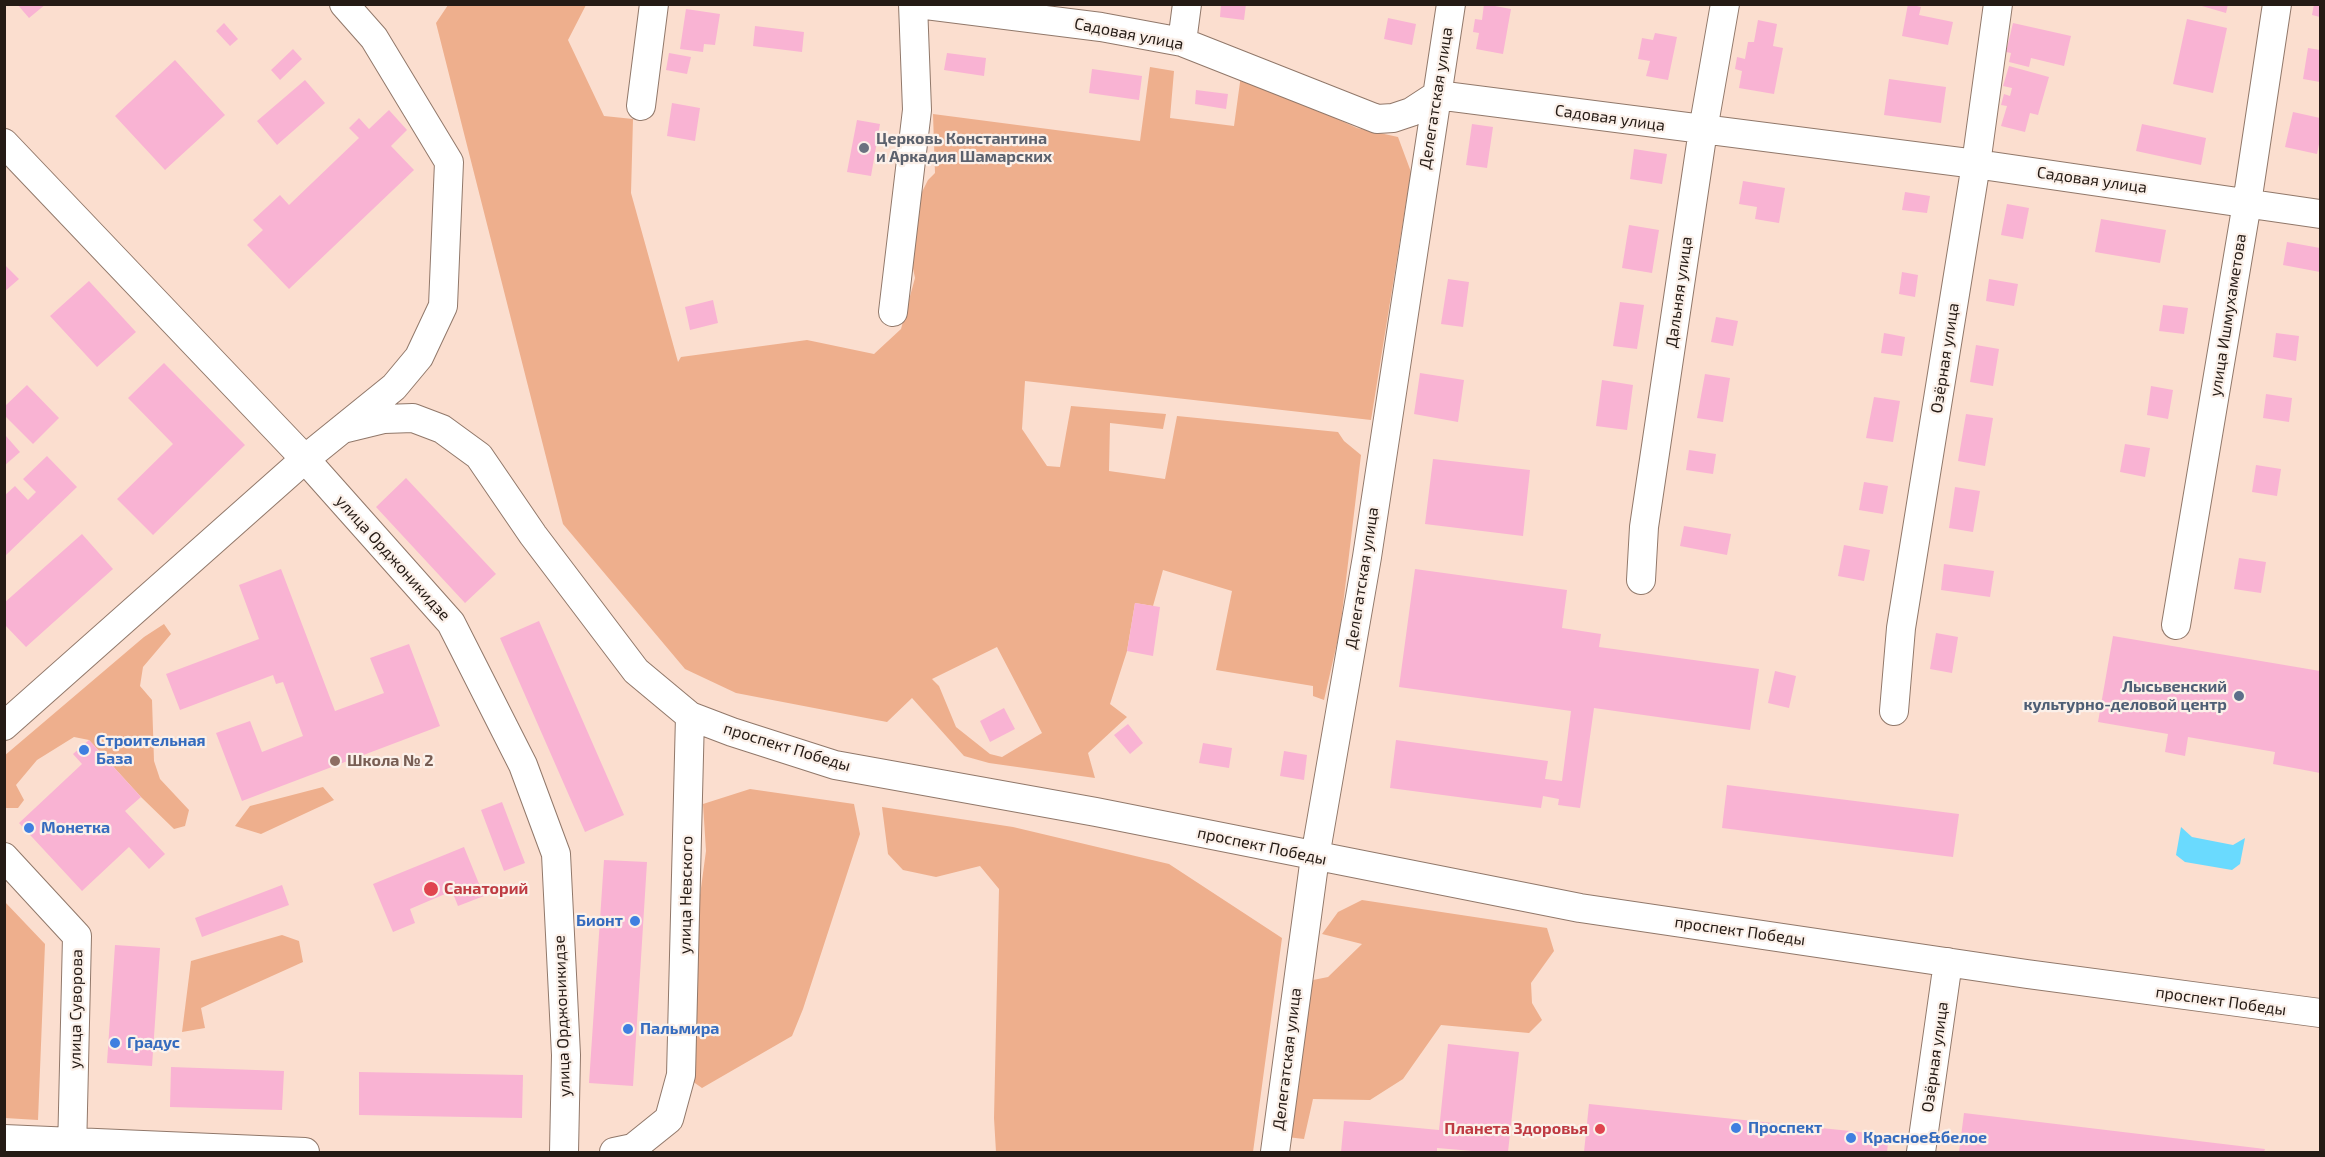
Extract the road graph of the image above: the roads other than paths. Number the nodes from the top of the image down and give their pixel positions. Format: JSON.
{"nodes":[{"id":1,"x":344,"y":4,"type":"edge"},
{"id":2,"x":654,"y":4,"type":"edge"},
{"id":3,"x":913,"y":4,"type":"edge"},
{"id":4,"x":918,"y":4,"type":"edge"},
{"id":5,"x":1187,"y":4,"type":"edge"},
{"id":6,"x":1450,"y":4,"type":"edge"},
{"id":7,"x":1725,"y":4,"type":"edge"},
{"id":8,"x":1998,"y":4,"type":"edge"},
{"id":9,"x":2277,"y":4,"type":"edge"},
{"id":10,"x":1182,"y":42,"type":"junction"},
{"id":11,"x":1437,"y":94,"type":"junction"},
{"id":12,"x":641,"y":106,"type":"dead end"},
{"id":13,"x":1703,"y":130,"type":"junction"},
{"id":14,"x":4,"y":143,"type":"edge"},
{"id":15,"x":1976,"y":164,"type":"junction"},
{"id":16,"x":2247,"y":203,"type":"junction"},
{"id":17,"x":2320,"y":214,"type":"edge"},
{"id":18,"x":893,"y":312,"type":"dead end"},
{"id":19,"x":343,"y":429,"type":"junction"},
{"id":20,"x":305,"y":459,"type":"junction"},
{"id":21,"x":1641,"y":580,"type":"dead end"},
{"id":22,"x":2176,"y":625,"type":"dead end"},
{"id":23,"x":1894,"y":711,"type":"dead end"},
{"id":24,"x":690,"y":716,"type":"junction"},
{"id":25,"x":4,"y":726,"type":"edge"},
{"id":26,"x":4,"y":857,"type":"edge"},
{"id":27,"x":1315,"y":857,"type":"junction"},
{"id":28,"x":1948,"y":962,"type":"junction"},
{"id":29,"x":2320,"y":1013,"type":"edge"},
{"id":30,"x":4,"y":1139,"type":"edge"},
{"id":31,"x":72,"y":1148,"type":"edge"},
{"id":32,"x":305,"y":1152,"type":"edge"},
{"id":33,"x":564,"y":1152,"type":"edge"},
{"id":34,"x":614,"y":1152,"type":"edge"},
{"id":35,"x":1275,"y":1152,"type":"edge"},
{"id":36,"x":1921,"y":1152,"type":"edge"}],
"edges":[{"from":1,"to":19,"type":"street"},
{"from":2,"to":12,"type":"street"},
{"from":3,"to":18,"type":"street"},
{"from":4,"to":10,"type":"street","name":"Садовая улица"},
{"from":5,"to":10,"type":"street"},
{"from":6,"to":11,"type":"street","name":"Делегатская улица"},
{"from":7,"to":13,"type":"street","name":"Дальняя улица"},
{"from":8,"to":15,"type":"street","name":"Озёрная улица"},
{"from":9,"to":16,"type":"street","name":"улица Ишмухаметова"},
{"from":10,"to":11,"type":"street","name":"Садовая улица"},
{"from":11,"to":13,"type":"street","name":"Садовая улица"},
{"from":11,"to":27,"type":"street","name":"Делегатская улица"},
{"from":13,"to":15,"type":"street","name":"Садовая улица"},
{"from":13,"to":21,"type":"street","name":"Дальняя улица"},
{"from":14,"to":20,"type":"street","name":"улица Орджоникидзе"},
{"from":15,"to":16,"type":"street","name":"Садовая улица"},
{"from":15,"to":23,"type":"street","name":"Озёрная улица"},
{"from":16,"to":17,"type":"street","name":"Садовая улица"},
{"from":16,"to":22,"type":"street","name":"улица Ишмухаметова"},
{"from":19,"to":20,"type":"street"},
{"from":19,"to":24,"type":"street","name":"проспект Победы"},
{"from":20,"to":25,"type":"street"},
{"from":20,"to":33,"type":"street","name":"улица Орджоникидзе"},
{"from":24,"to":27,"type":"street","name":"проспект Победы"},
{"from":24,"to":34,"type":"street","name":"улица Невского"},
{"from":26,"to":31,"type":"street","name":"улица Суворова"},
{"from":27,"to":28,"type":"street","name":"проспект Победы"},
{"from":27,"to":35,"type":"street","name":"Делегатская улица"},
{"from":28,"to":29,"type":"street","name":"проспект Победы"},
{"from":28,"to":36,"type":"street","name":"Озёрная улица"},
{"from":30,"to":31,"type":"street"},
{"from":31,"to":32,"type":"street"}]}
